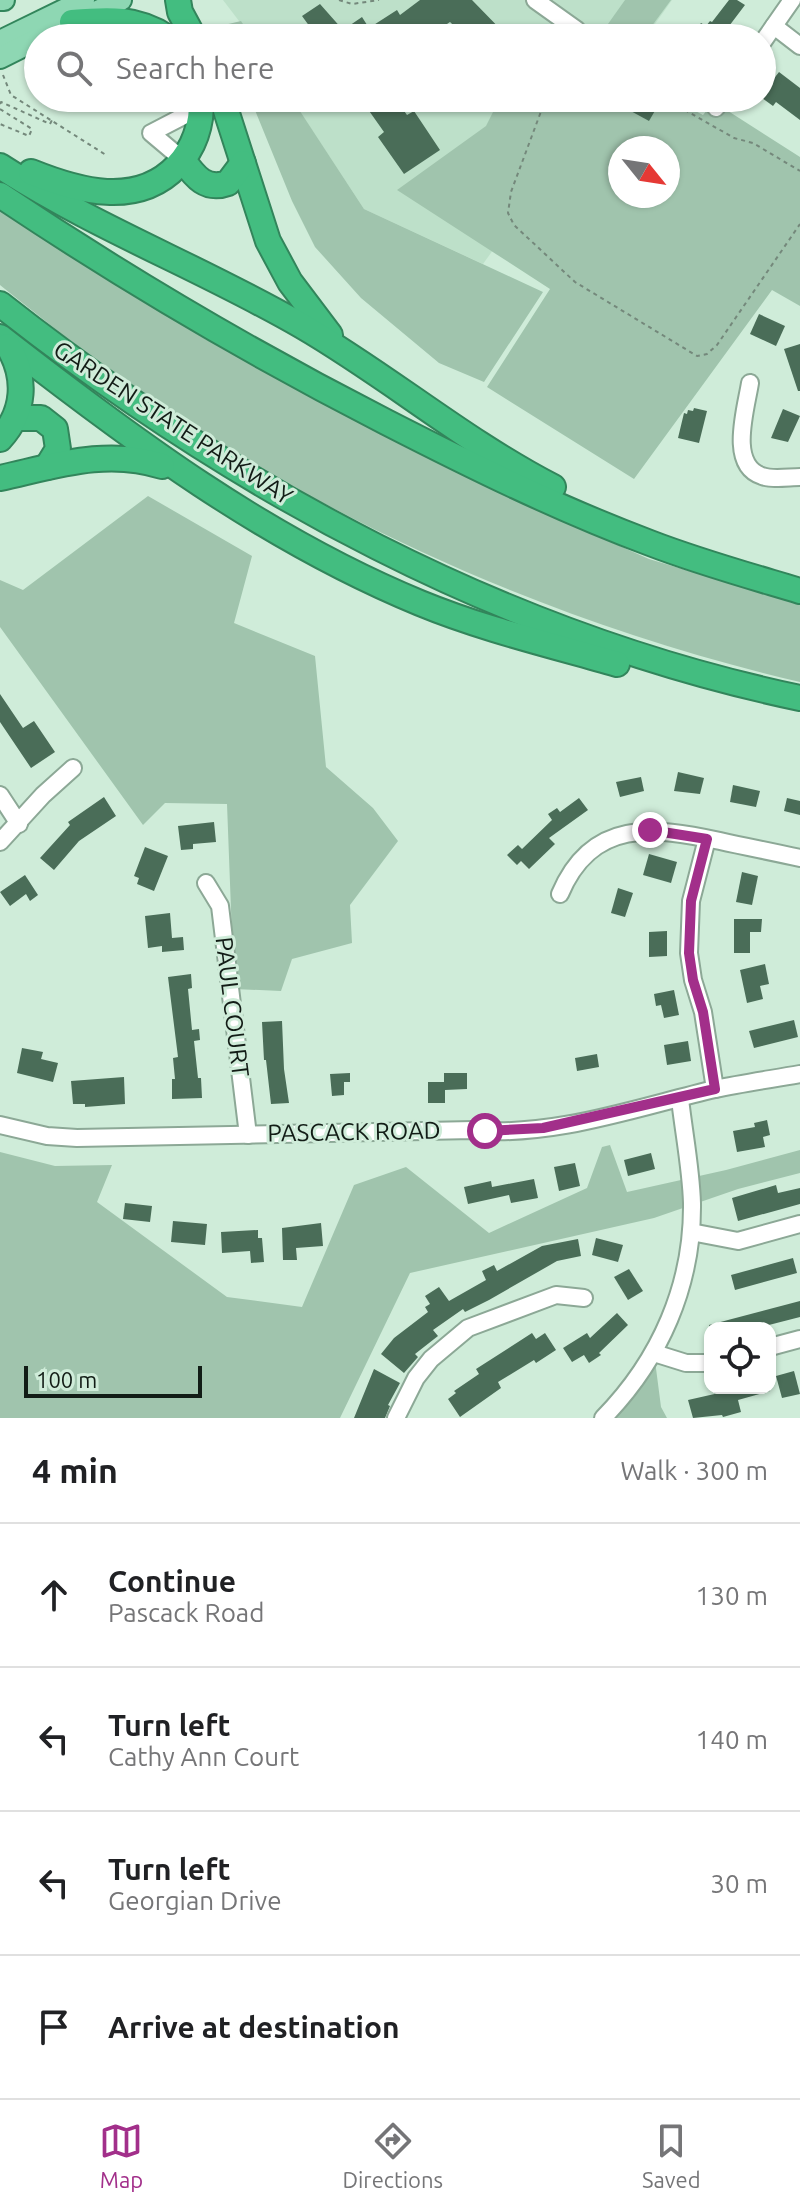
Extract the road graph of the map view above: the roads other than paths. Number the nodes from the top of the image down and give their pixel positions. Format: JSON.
{"nodes":[{"id":1,"x":84,"y":0,"type":"edge"},
{"id":2,"x":121,"y":0,"type":"edge"},
{"id":3,"x":178,"y":0,"type":"edge"},
{"id":4,"x":535,"y":0,"type":"edge"},
{"id":5,"x":792,"y":0,"type":"edge"},
{"id":6,"x":72,"y":22,"type":"junction"},
{"id":7,"x":35,"y":24,"type":"edge"},
{"id":8,"x":68,"y":24,"type":"edge"},
{"id":9,"x":140,"y":24,"type":"edge"},
{"id":10,"x":186,"y":24,"type":"edge"},
{"id":11,"x":569,"y":24,"type":"edge"},
{"id":12,"x":775,"y":24,"type":"edge"},
{"id":13,"x":776,"y":28,"type":"edge"},
{"id":14,"x":24,"y":29,"type":"edge"},
{"id":15,"x":0,"y":41,"type":"edge"},
{"id":16,"x":800,"y":46,"type":"edge"},
{"id":17,"x":24,"y":50,"type":"edge"},
{"id":18,"x":1,"y":66,"type":"edge"},
{"id":19,"x":188,"y":112,"type":"edge"},
{"id":20,"x":200,"y":112,"type":"edge"},
{"id":21,"x":206,"y":112,"type":"edge"},
{"id":22,"x":0,"y":157,"type":"edge"},
{"id":23,"x":183,"y":160,"type":"junction"},
{"id":24,"x":243,"y":163,"type":"junction"},
{"id":25,"x":0,"y":166,"type":"edge"},
{"id":26,"x":0,"y":195,"type":"edge"},
{"id":27,"x":0,"y":304,"type":"edge"},
{"id":28,"x":2,"y":338,"type":"edge"},
{"id":29,"x":352,"y":356,"type":"junction"},
{"id":30,"x":750,"y":383,"type":"dead end"},
{"id":31,"x":16,"y":418,"type":"junction"},
{"id":32,"x":0,"y":439,"type":"edge"},
{"id":33,"x":47,"y":467,"type":"junction"},
{"id":34,"x":180,"y":472,"type":"junction"},
{"id":35,"x":800,"y":477,"type":"edge"},
{"id":36,"x":0,"y":478,"type":"edge"},
{"id":37,"x":733,"y":572,"type":"junction"},
{"id":38,"x":800,"y":591,"type":"edge"},
{"id":39,"x":798,"y":698,"type":"edge"},
{"id":40,"x":73,"y":768,"type":"dead end"},
{"id":41,"x":0,"y":795,"type":"edge"},
{"id":42,"x":19,"y":824,"type":"junction"},
{"id":43,"x":707,"y":839,"type":"junction"},
{"id":44,"x":0,"y":842,"type":"edge"},
{"id":45,"x":800,"y":858,"type":"edge"},
{"id":46,"x":206,"y":883,"type":"dead end"},
{"id":47,"x":560,"y":894,"type":"dead end"},
{"id":48,"x":800,"y":1074,"type":"edge"},
{"id":49,"x":715,"y":1089,"type":"junction"},
{"id":50,"x":680,"y":1099,"type":"junction"},
{"id":51,"x":0,"y":1125,"type":"edge"},
{"id":52,"x":248,"y":1135,"type":"junction"},
{"id":53,"x":800,"y":1224,"type":"edge"},
{"id":54,"x":691,"y":1232,"type":"junction"},
{"id":55,"x":584,"y":1298,"type":"dead end"},
{"id":56,"x":800,"y":1339,"type":"edge"},
{"id":57,"x":776,"y":1345,"type":"edge"},
{"id":58,"x":654,"y":1353,"type":"junction"},
{"id":59,"x":704,"y":1363,"type":"edge"},
{"id":60,"x":396,"y":1418,"type":"edge"},
{"id":61,"x":603,"y":1418,"type":"edge"}],
"edges":[{"from":1,"to":7,"type":"main road"},
{"from":2,"to":6,"type":"main road"},
{"from":3,"to":10,"type":"highway"},
{"from":4,"to":11,"type":"street"},
{"from":5,"to":12,"type":"street"},
{"from":6,"to":8,"type":"main road"},
{"from":6,"to":9,"type":"highway"},
{"from":13,"to":16,"type":"street"},
{"from":14,"to":15,"type":"main road"},
{"from":17,"to":18,"type":"main road"},
{"from":19,"to":23,"type":"street"},
{"from":20,"to":23,"type":"highway"},
{"from":21,"to":24,"type":"highway"},
{"from":22,"to":23,"type":"highway"},
{"from":23,"to":24,"type":"highway"},
{"from":24,"to":29,"type":"highway"},
{"from":25,"to":29,"type":"highway"},
{"from":26,"to":37,"type":"highway"},
{"from":27,"to":39,"type":"highway","name":"GARDEN STATE PARKWAY"},
{"from":28,"to":31,"type":"highway"},
{"from":28,"to":34,"type":"highway"},
{"from":29,"to":37,"type":"highway"},
{"from":30,"to":35,"type":"street"},
{"from":31,"to":32,"type":"highway"},
{"from":31,"to":33,"type":"highway"},
{"from":33,"to":34,"type":"highway"},
{"from":33,"to":36,"type":"highway"},
{"from":34,"to":39,"type":"highway"},
{"from":37,"to":38,"type":"highway"},
{"from":40,"to":42,"type":"street"},
{"from":41,"to":42,"type":"street"},
{"from":42,"to":44,"type":"street"},
{"from":43,"to":45,"type":"street"},
{"from":43,"to":47,"type":"street"},
{"from":43,"to":49,"type":"street"},
{"from":46,"to":52,"type":"street","name":"PAUL COURT"},
{"from":48,"to":49,"type":"street","name":"PASCACK ROAD"},
{"from":49,"to":50,"type":"street","name":"PASCACK ROAD"},
{"from":50,"to":52,"type":"street","name":"PASCACK ROAD"},
{"from":50,"to":54,"type":"street"},
{"from":51,"to":52,"type":"street","name":"PASCACK ROAD"},
{"from":53,"to":54,"type":"street"},
{"from":54,"to":58,"type":"street"},
{"from":55,"to":60,"type":"street"},
{"from":56,"to":57,"type":"street"},
{"from":58,"to":59,"type":"street"},
{"from":58,"to":61,"type":"street"}]}
